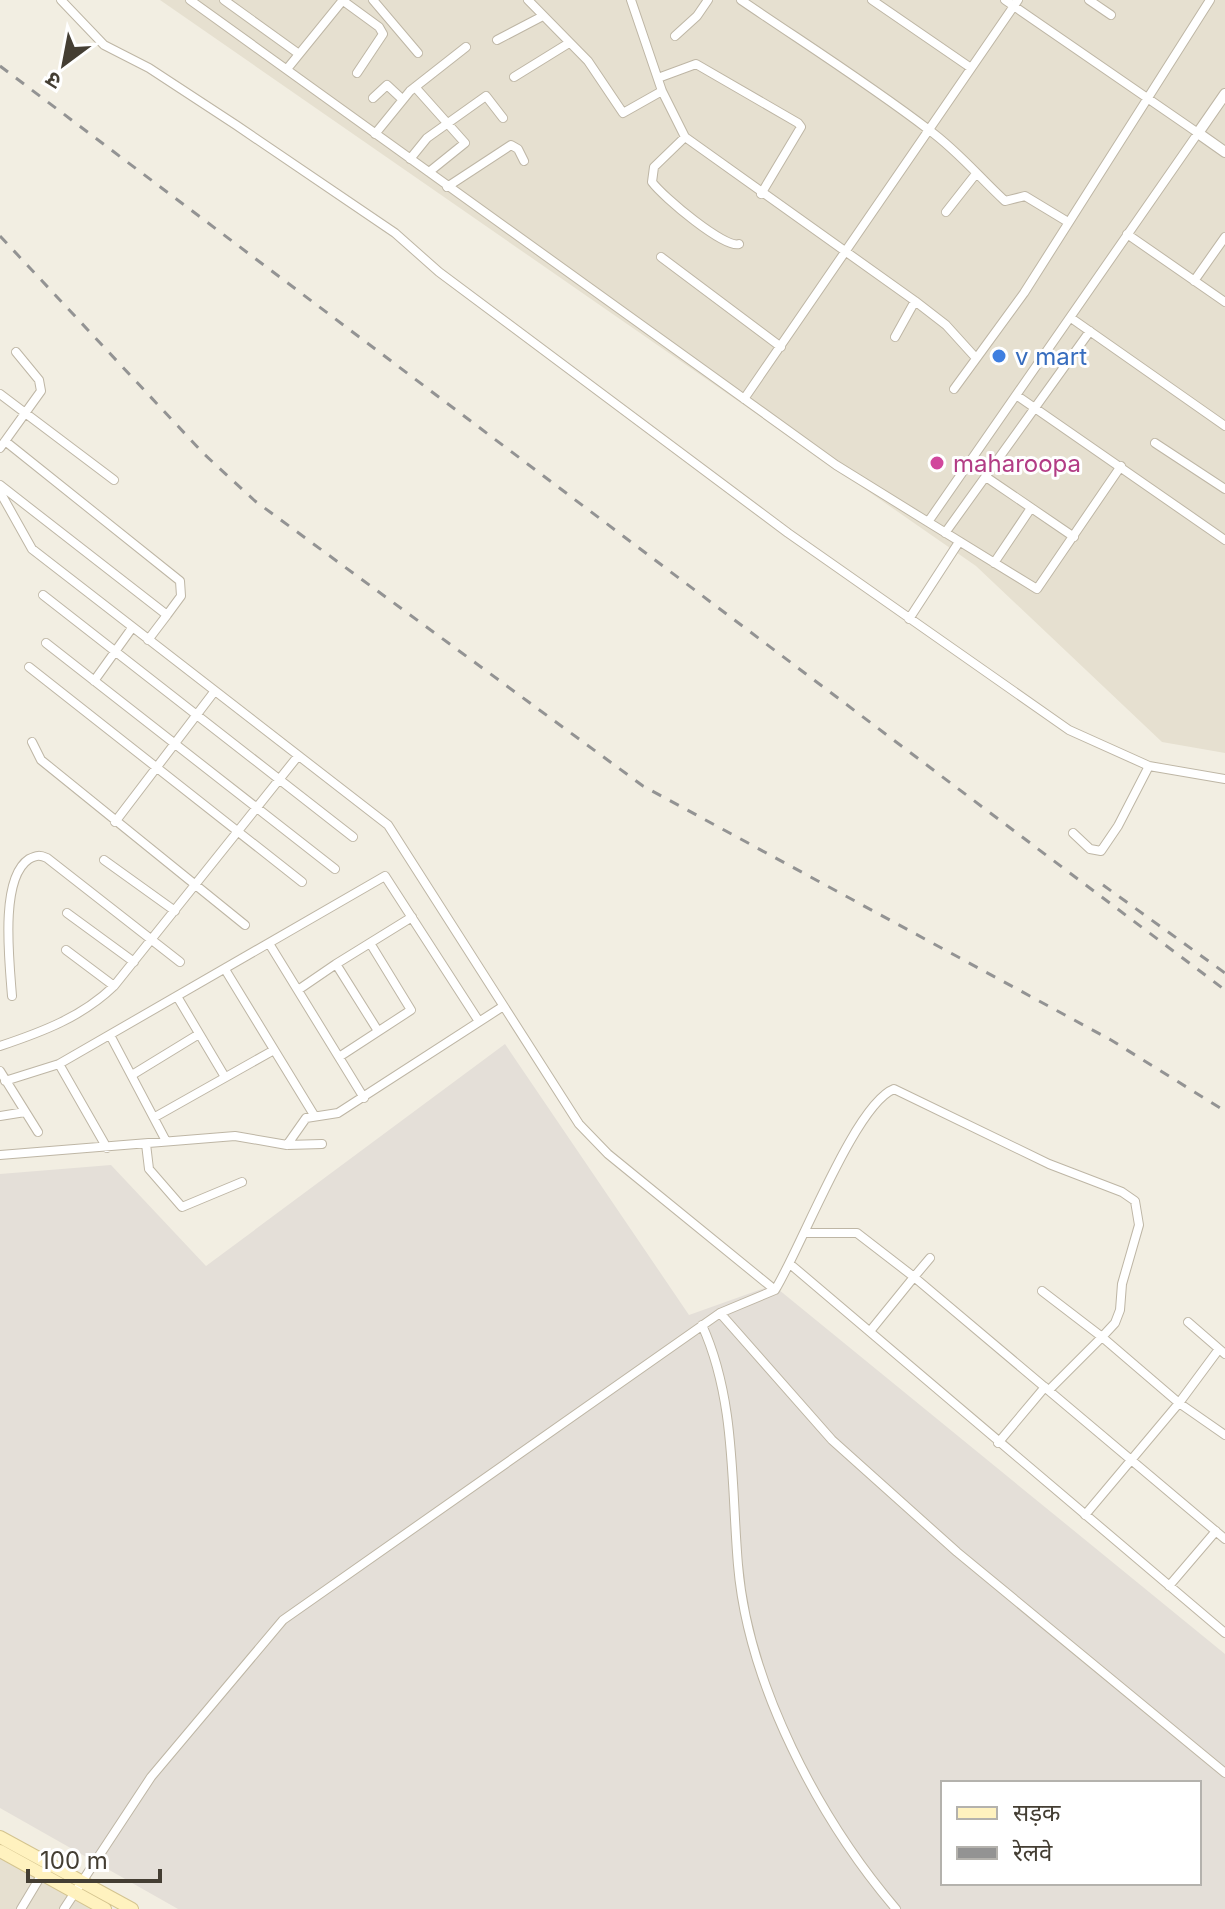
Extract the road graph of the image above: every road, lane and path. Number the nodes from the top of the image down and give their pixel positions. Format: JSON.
{"nodes":[{"id":1,"x":61,"y":0,"type":"edge"},
{"id":2,"x":190,"y":0,"type":"edge"},
{"id":3,"x":224,"y":0,"type":"edge"},
{"id":4,"x":245,"y":0,"type":"edge"},
{"id":5,"x":342,"y":0,"type":"edge"},
{"id":6,"x":373,"y":0,"type":"edge"},
{"id":7,"x":528,"y":0,"type":"edge"},
{"id":8,"x":631,"y":0,"type":"edge"},
{"id":9,"x":708,"y":0,"type":"edge"},
{"id":10,"x":741,"y":0,"type":"edge"},
{"id":11,"x":872,"y":0,"type":"edge"},
{"id":12,"x":1005,"y":0,"type":"edge"},
{"id":13,"x":1089,"y":0,"type":"edge"},
{"id":14,"x":1210,"y":0,"type":"edge"},
{"id":15,"x":1016,"y":3,"type":"edge"},
{"id":16,"x":237,"y":10,"type":"junction"},
{"id":17,"x":1111,"y":15,"type":"dead end"},
{"id":18,"x":541,"y":17,"type":"junction"},
{"id":19,"x":675,"y":36,"type":"dead end"},
{"id":20,"x":497,"y":40,"type":"dead end"},
{"id":21,"x":569,"y":43,"type":"junction"},
{"id":22,"x":466,"y":47,"type":"dead end"},
{"id":23,"x":418,"y":53,"type":"dead end"},
{"id":24,"x":299,"y":54,"type":"junction"},
{"id":25,"x":971,"y":68,"type":"junction"},
{"id":26,"x":287,"y":69,"type":"junction"},
{"id":27,"x":357,"y":73,"type":"dead end"},
{"id":28,"x":514,"y":77,"type":"dead end"},
{"id":29,"x":658,"y":78,"type":"junction"},
{"id":30,"x":415,"y":87,"type":"junction"},
{"id":31,"x":662,"y":91,"type":"junction"},
{"id":32,"x":1225,"y":94,"type":"edge"},
{"id":33,"x":373,"y":98,"type":"dead end"},
{"id":34,"x":402,"y":99,"type":"junction"},
{"id":35,"x":1149,"y":100,"type":"junction"},
{"id":36,"x":503,"y":118,"type":"dead end"},
{"id":37,"x":449,"y":123,"type":"junction"},
{"id":38,"x":929,"y":129,"type":"junction"},
{"id":39,"x":1198,"y":133,"type":"junction"},
{"id":40,"x":375,"y":134,"type":"junction"},
{"id":41,"x":685,"y":137,"type":"junction"},
{"id":42,"x":1225,"y":152,"type":"edge"},
{"id":43,"x":410,"y":159,"type":"junction"},
{"id":44,"x":524,"y":161,"type":"dead end"},
{"id":45,"x":429,"y":172,"type":"junction"},
{"id":46,"x":975,"y":175,"type":"junction"},
{"id":47,"x":447,"y":187,"type":"junction"},
{"id":48,"x":761,"y":194,"type":"junction"},
{"id":49,"x":946,"y":212,"type":"dead end"},
{"id":50,"x":1068,"y":222,"type":"junction"},
{"id":51,"x":1127,"y":234,"type":"junction"},
{"id":52,"x":1225,"y":237,"type":"edge"},
{"id":53,"x":739,"y":244,"type":"dead end"},
{"id":54,"x":847,"y":252,"type":"junction"},
{"id":55,"x":661,"y":257,"type":"dead end"},
{"id":56,"x":1194,"y":281,"type":"junction"},
{"id":57,"x":915,"y":301,"type":"junction"},
{"id":58,"x":1225,"y":302,"type":"edge"},
{"id":59,"x":1071,"y":318,"type":"junction"},
{"id":60,"x":1090,"y":331,"type":"junction"},
{"id":61,"x":895,"y":337,"type":"dead end"},
{"id":62,"x":781,"y":347,"type":"junction"},
{"id":63,"x":16,"y":352,"type":"dead end"},
{"id":64,"x":975,"y":357,"type":"junction"},
{"id":65,"x":954,"y":389,"type":"dead end"},
{"id":66,"x":0,"y":394,"type":"edge"},
{"id":67,"x":1016,"y":395,"type":"junction"},
{"id":68,"x":744,"y":399,"type":"junction"},
{"id":69,"x":1035,"y":408,"type":"junction"},
{"id":70,"x":26,"y":413,"type":"junction"},
{"id":71,"x":1225,"y":426,"type":"edge"},
{"id":72,"x":1155,"y":443,"type":"dead end"},
{"id":73,"x":3,"y":444,"type":"edge"},
{"id":74,"x":1121,"y":466,"type":"junction"},
{"id":75,"x":986,"y":477,"type":"junction"},
{"id":76,"x":114,"y":480,"type":"dead end"},
{"id":77,"x":0,"y":485,"type":"edge"},
{"id":78,"x":1225,"y":489,"type":"edge"},
{"id":79,"x":0,"y":492,"type":"edge"},
{"id":80,"x":1031,"y":508,"type":"junction"},
{"id":81,"x":928,"y":522,"type":"junction"},
{"id":82,"x":945,"y":533,"type":"junction"},
{"id":83,"x":1074,"y":537,"type":"junction"},
{"id":84,"x":1225,"y":540,"type":"edge"},
{"id":85,"x":959,"y":542,"type":"junction"},
{"id":86,"x":994,"y":563,"type":"junction"},
{"id":87,"x":43,"y":595,"type":"dead end"},
{"id":88,"x":167,"y":615,"type":"junction"},
{"id":89,"x":909,"y":619,"type":"junction"},
{"id":90,"x":132,"y":628,"type":"junction"},
{"id":91,"x":148,"y":640,"type":"junction"},
{"id":92,"x":46,"y":643,"type":"dead end"},
{"id":93,"x":114,"y":652,"type":"junction"},
{"id":94,"x":29,"y":667,"type":"dead end"},
{"id":95,"x":94,"y":681,"type":"junction"},
{"id":96,"x":214,"y":692,"type":"junction"},
{"id":97,"x":196,"y":716,"type":"junction"},
{"id":98,"x":32,"y":742,"type":"dead end"},
{"id":99,"x":175,"y":744,"type":"junction"},
{"id":100,"x":298,"y":756,"type":"junction"},
{"id":101,"x":1149,"y":766,"type":"junction"},
{"id":102,"x":157,"y":767,"type":"junction"},
{"id":103,"x":1225,"y":779,"type":"edge"},
{"id":104,"x":278,"y":781,"type":"junction"},
{"id":105,"x":257,"y":808,"type":"junction"},
{"id":106,"x":115,"y":822,"type":"junction"},
{"id":107,"x":238,"y":832,"type":"junction"},
{"id":108,"x":1073,"y":833,"type":"dead end"},
{"id":109,"x":353,"y":837,"type":"dead end"},
{"id":110,"x":104,"y":860,"type":"dead end"},
{"id":111,"x":335,"y":869,"type":"dead end"},
{"id":112,"x":302,"y":882,"type":"dead end"},
{"id":113,"x":195,"y":886,"type":"junction"},
{"id":114,"x":175,"y":911,"type":"junction"},
{"id":115,"x":67,"y":913,"type":"dead end"},
{"id":116,"x":412,"y":917,"type":"junction"},
{"id":117,"x":245,"y":925,"type":"dead end"},
{"id":118,"x":152,"y":939,"type":"junction"},
{"id":119,"x":370,"y":943,"type":"junction"},
{"id":120,"x":270,"y":945,"type":"junction"},
{"id":121,"x":66,"y":950,"type":"dead end"},
{"id":122,"x":134,"y":962,"type":"junction"},
{"id":123,"x":180,"y":962,"type":"dead end"},
{"id":124,"x":336,"y":964,"type":"junction"},
{"id":125,"x":226,"y":971,"type":"junction"},
{"id":126,"x":114,"y":986,"type":"junction"},
{"id":127,"x":298,"y":990,"type":"junction"},
{"id":128,"x":12,"y":996,"type":"dead end"},
{"id":129,"x":178,"y":998,"type":"junction"},
{"id":130,"x":502,"y":1007,"type":"junction"},
{"id":131,"x":478,"y":1020,"type":"junction"},
{"id":132,"x":378,"y":1031,"type":"junction"},
{"id":133,"x":199,"y":1034,"type":"junction"},
{"id":134,"x":110,"y":1035,"type":"junction"},
{"id":135,"x":0,"y":1046,"type":"edge"},
{"id":136,"x":274,"y":1050,"type":"junction"},
{"id":137,"x":339,"y":1057,"type":"junction"},
{"id":138,"x":59,"y":1064,"type":"junction"},
{"id":139,"x":0,"y":1071,"type":"edge"},
{"id":140,"x":132,"y":1075,"type":"junction"},
{"id":141,"x":225,"y":1077,"type":"junction"},
{"id":142,"x":5,"y":1081,"type":"junction"},
{"id":143,"x":364,"y":1098,"type":"junction"},
{"id":144,"x":25,"y":1112,"type":"junction"},
{"id":145,"x":314,"y":1115,"type":"junction"},
{"id":146,"x":0,"y":1116,"type":"edge"},
{"id":147,"x":155,"y":1117,"type":"junction"},
{"id":148,"x":38,"y":1132,"type":"dead end"},
{"id":149,"x":166,"y":1141,"type":"junction"},
{"id":150,"x":146,"y":1144,"type":"junction"},
{"id":151,"x":322,"y":1144,"type":"dead end"},
{"id":152,"x":287,"y":1145,"type":"junction"},
{"id":153,"x":107,"y":1148,"type":"junction"},
{"id":154,"x":0,"y":1155,"type":"edge"},
{"id":155,"x":242,"y":1182,"type":"dead end"},
{"id":156,"x":807,"y":1233,"type":"junction"},
{"id":157,"x":930,"y":1258,"type":"dead end"},
{"id":158,"x":790,"y":1264,"type":"junction"},
{"id":159,"x":914,"y":1277,"type":"junction"},
{"id":160,"x":775,"y":1290,"type":"junction"},
{"id":161,"x":1042,"y":1291,"type":"dead end"},
{"id":162,"x":720,"y":1313,"type":"junction"},
{"id":163,"x":1188,"y":1322,"type":"dead end"},
{"id":164,"x":702,"y":1325,"type":"junction"},
{"id":165,"x":871,"y":1330,"type":"junction"},
{"id":166,"x":1102,"y":1337,"type":"junction"},
{"id":167,"x":1222,"y":1351,"type":"edge"},
{"id":168,"x":1047,"y":1389,"type":"junction"},
{"id":169,"x":1179,"y":1403,"type":"junction"},
{"id":170,"x":1225,"y":1435,"type":"edge"},
{"id":171,"x":998,"y":1443,"type":"junction"},
{"id":172,"x":1131,"y":1460,"type":"junction"},
{"id":173,"x":1085,"y":1515,"type":"junction"},
{"id":174,"x":1216,"y":1531,"type":"junction"},
{"id":175,"x":1225,"y":1539,"type":"edge"},
{"id":176,"x":1169,"y":1586,"type":"junction"},
{"id":177,"x":1225,"y":1633,"type":"edge"},
{"id":178,"x":1225,"y":1773,"type":"edge"},
{"id":179,"x":0,"y":1837,"type":"edge"},
{"id":180,"x":0,"y":1851,"type":"edge"},
{"id":181,"x":42,"y":1874,"type":"junction"},
{"id":182,"x":79,"y":1887,"type":"junction"},
{"id":183,"x":21,"y":1909,"type":"edge"},
{"id":184,"x":64,"y":1909,"type":"edge"},
{"id":185,"x":105,"y":1909,"type":"edge"},
{"id":186,"x":132,"y":1909,"type":"edge"},
{"id":187,"x":896,"y":1909,"type":"edge"}],
"edges":[{"from":1,"to":89,"type":"street"},
{"from":2,"to":26,"type":"street"},
{"from":3,"to":16,"type":"street"},
{"from":4,"to":16,"type":"street"},
{"from":5,"to":24,"type":"street"},
{"from":5,"to":27,"type":"street"},
{"from":6,"to":23,"type":"street"},
{"from":7,"to":18,"type":"street"},
{"from":8,"to":29,"type":"street"},
{"from":9,"to":19,"type":"street"},
{"from":10,"to":38,"type":"street"},
{"from":11,"to":25,"type":"street"},
{"from":12,"to":15,"type":"street"},
{"from":13,"to":17,"type":"street"},
{"from":14,"to":35,"type":"street"},
{"from":15,"to":25,"type":"street"},
{"from":15,"to":35,"type":"street"},
{"from":16,"to":24,"type":"street"},
{"from":18,"to":20,"type":"street"},
{"from":18,"to":21,"type":"street"},
{"from":21,"to":28,"type":"street"},
{"from":21,"to":31,"type":"street"},
{"from":22,"to":30,"type":"street"},
{"from":24,"to":26,"type":"street"},
{"from":25,"to":38,"type":"street"},
{"from":26,"to":40,"type":"street"},
{"from":29,"to":31,"type":"street"},
{"from":29,"to":48,"type":"street"},
{"from":30,"to":34,"type":"street"},
{"from":30,"to":37,"type":"street"},
{"from":31,"to":41,"type":"street"},
{"from":32,"to":39,"type":"street"},
{"from":33,"to":34,"type":"street"},
{"from":34,"to":40,"type":"street"},
{"from":35,"to":39,"type":"street"},
{"from":35,"to":50,"type":"street"},
{"from":36,"to":37,"type":"street"},
{"from":37,"to":43,"type":"street"},
{"from":37,"to":45,"type":"street"},
{"from":38,"to":46,"type":"street"},
{"from":38,"to":54,"type":"street"},
{"from":39,"to":42,"type":"street"},
{"from":39,"to":51,"type":"street"},
{"from":40,"to":43,"type":"street"},
{"from":41,"to":48,"type":"street"},
{"from":41,"to":53,"type":"street"},
{"from":43,"to":45,"type":"street"},
{"from":44,"to":47,"type":"street"},
{"from":45,"to":47,"type":"street"},
{"from":46,"to":49,"type":"street"},
{"from":46,"to":50,"type":"street"},
{"from":47,"to":68,"type":"street"},
{"from":48,"to":54,"type":"street"},
{"from":50,"to":64,"type":"street"},
{"from":51,"to":56,"type":"street"},
{"from":51,"to":59,"type":"street"},
{"from":52,"to":56,"type":"street"},
{"from":54,"to":57,"type":"street"},
{"from":54,"to":62,"type":"street"},
{"from":55,"to":62,"type":"street"},
{"from":56,"to":58,"type":"street"},
{"from":57,"to":61,"type":"street"},
{"from":57,"to":64,"type":"street"},
{"from":59,"to":60,"type":"street"},
{"from":59,"to":67,"type":"street"},
{"from":60,"to":69,"type":"street"},
{"from":60,"to":71,"type":"street"},
{"from":62,"to":68,"type":"street"},
{"from":63,"to":70,"type":"street"},
{"from":64,"to":65,"type":"street"},
{"from":66,"to":70,"type":"street"},
{"from":67,"to":69,"type":"street"},
{"from":67,"to":81,"type":"street"},
{"from":68,"to":81,"type":"street"},
{"from":69,"to":74,"type":"street"},
{"from":69,"to":75,"type":"street"},
{"from":70,"to":73,"type":"street"},
{"from":70,"to":76,"type":"street"},
{"from":72,"to":78,"type":"street"},
{"from":73,"to":88,"type":"street"},
{"from":74,"to":83,"type":"street"},
{"from":74,"to":84,"type":"street"},
{"from":75,"to":80,"type":"street"},
{"from":75,"to":82,"type":"street"},
{"from":77,"to":88,"type":"street"},
{"from":79,"to":90,"type":"street"},
{"from":80,"to":83,"type":"street"},
{"from":80,"to":86,"type":"street"},
{"from":81,"to":82,"type":"street"},
{"from":82,"to":85,"type":"street"},
{"from":83,"to":86,"type":"street"},
{"from":85,"to":86,"type":"street"},
{"from":85,"to":89,"type":"street"},
{"from":87,"to":93,"type":"street"},
{"from":88,"to":91,"type":"street"},
{"from":89,"to":101,"type":"street"},
{"from":90,"to":91,"type":"street"},
{"from":90,"to":93,"type":"street"},
{"from":91,"to":96,"type":"street"},
{"from":92,"to":95,"type":"street"},
{"from":93,"to":95,"type":"street"},
{"from":93,"to":97,"type":"street"},
{"from":94,"to":102,"type":"street"},
{"from":95,"to":99,"type":"street"},
{"from":96,"to":97,"type":"street"},
{"from":96,"to":100,"type":"street"},
{"from":97,"to":99,"type":"street"},
{"from":97,"to":104,"type":"street"},
{"from":98,"to":106,"type":"street"},
{"from":99,"to":102,"type":"street"},
{"from":99,"to":105,"type":"street"},
{"from":100,"to":104,"type":"street"},
{"from":100,"to":130,"type":"street"},
{"from":101,"to":103,"type":"street"},
{"from":101,"to":108,"type":"street"},
{"from":102,"to":106,"type":"street"},
{"from":102,"to":107,"type":"street"},
{"from":104,"to":105,"type":"street"},
{"from":104,"to":109,"type":"street"},
{"from":105,"to":107,"type":"street"},
{"from":105,"to":111,"type":"street"},
{"from":106,"to":113,"type":"street"},
{"from":107,"to":112,"type":"street"},
{"from":107,"to":113,"type":"street"},
{"from":110,"to":114,"type":"street"},
{"from":113,"to":114,"type":"street"},
{"from":113,"to":117,"type":"street"},
{"from":114,"to":118,"type":"street"},
{"from":115,"to":122,"type":"street"},
{"from":116,"to":119,"type":"street"},
{"from":116,"to":120,"type":"street"},
{"from":116,"to":131,"type":"street"},
{"from":118,"to":122,"type":"street"},
{"from":118,"to":123,"type":"street"},
{"from":118,"to":128,"type":"street"},
{"from":119,"to":124,"type":"street"},
{"from":119,"to":132,"type":"street"},
{"from":120,"to":125,"type":"street"},
{"from":120,"to":127,"type":"street"},
{"from":121,"to":126,"type":"street"},
{"from":122,"to":126,"type":"street"},
{"from":124,"to":127,"type":"street"},
{"from":124,"to":132,"type":"street"},
{"from":125,"to":129,"type":"street"},
{"from":125,"to":136,"type":"street"},
{"from":126,"to":135,"type":"street"},
{"from":127,"to":137,"type":"street"},
{"from":129,"to":133,"type":"street"},
{"from":129,"to":134,"type":"street"},
{"from":130,"to":131,"type":"street"},
{"from":130,"to":160,"type":"street"},
{"from":131,"to":143,"type":"street"},
{"from":132,"to":137,"type":"street"},
{"from":133,"to":140,"type":"street"},
{"from":133,"to":141,"type":"street"},
{"from":134,"to":138,"type":"street"},
{"from":134,"to":140,"type":"street"},
{"from":136,"to":141,"type":"street"},
{"from":136,"to":145,"type":"street"},
{"from":137,"to":143,"type":"street"},
{"from":138,"to":142,"type":"street"},
{"from":138,"to":153,"type":"street"},
{"from":139,"to":142,"type":"street"},
{"from":140,"to":147,"type":"street"},
{"from":141,"to":147,"type":"street"},
{"from":142,"to":144,"type":"street"},
{"from":143,"to":145,"type":"street"},
{"from":144,"to":146,"type":"street"},
{"from":144,"to":148,"type":"street"},
{"from":145,"to":152,"type":"street"},
{"from":147,"to":149,"type":"street"},
{"from":149,"to":150,"type":"street"},
{"from":149,"to":152,"type":"street"},
{"from":150,"to":153,"type":"street"},
{"from":150,"to":155,"type":"street"},
{"from":151,"to":152,"type":"street"},
{"from":153,"to":154,"type":"street"},
{"from":156,"to":158,"type":"street"},
{"from":156,"to":159,"type":"street"},
{"from":156,"to":166,"type":"street"},
{"from":157,"to":159,"type":"street"},
{"from":158,"to":160,"type":"street"},
{"from":158,"to":165,"type":"street"},
{"from":159,"to":165,"type":"street"},
{"from":159,"to":168,"type":"street"},
{"from":160,"to":162,"type":"street"},
{"from":161,"to":166,"type":"street"},
{"from":162,"to":164,"type":"street"},
{"from":162,"to":178,"type":"street"},
{"from":163,"to":167,"type":"street"},
{"from":164,"to":182,"type":"street"},
{"from":164,"to":187,"type":"street"},
{"from":165,"to":171,"type":"street"},
{"from":166,"to":168,"type":"street"},
{"from":166,"to":169,"type":"street"},
{"from":167,"to":169,"type":"street"},
{"from":168,"to":171,"type":"street"},
{"from":168,"to":172,"type":"street"},
{"from":169,"to":170,"type":"street"},
{"from":169,"to":172,"type":"street"},
{"from":171,"to":173,"type":"street"},
{"from":172,"to":173,"type":"street"},
{"from":172,"to":174,"type":"street"},
{"from":173,"to":176,"type":"street"},
{"from":174,"to":175,"type":"street"},
{"from":174,"to":176,"type":"street"},
{"from":176,"to":177,"type":"street"},
{"from":179,"to":182,"type":"main road"},
{"from":180,"to":181,"type":"main road"},
{"from":181,"to":182,"type":"main road"},
{"from":181,"to":183,"type":"street"},
{"from":182,"to":184,"type":"street"},
{"from":182,"to":185,"type":"main road"},
{"from":182,"to":186,"type":"main road"}]}
